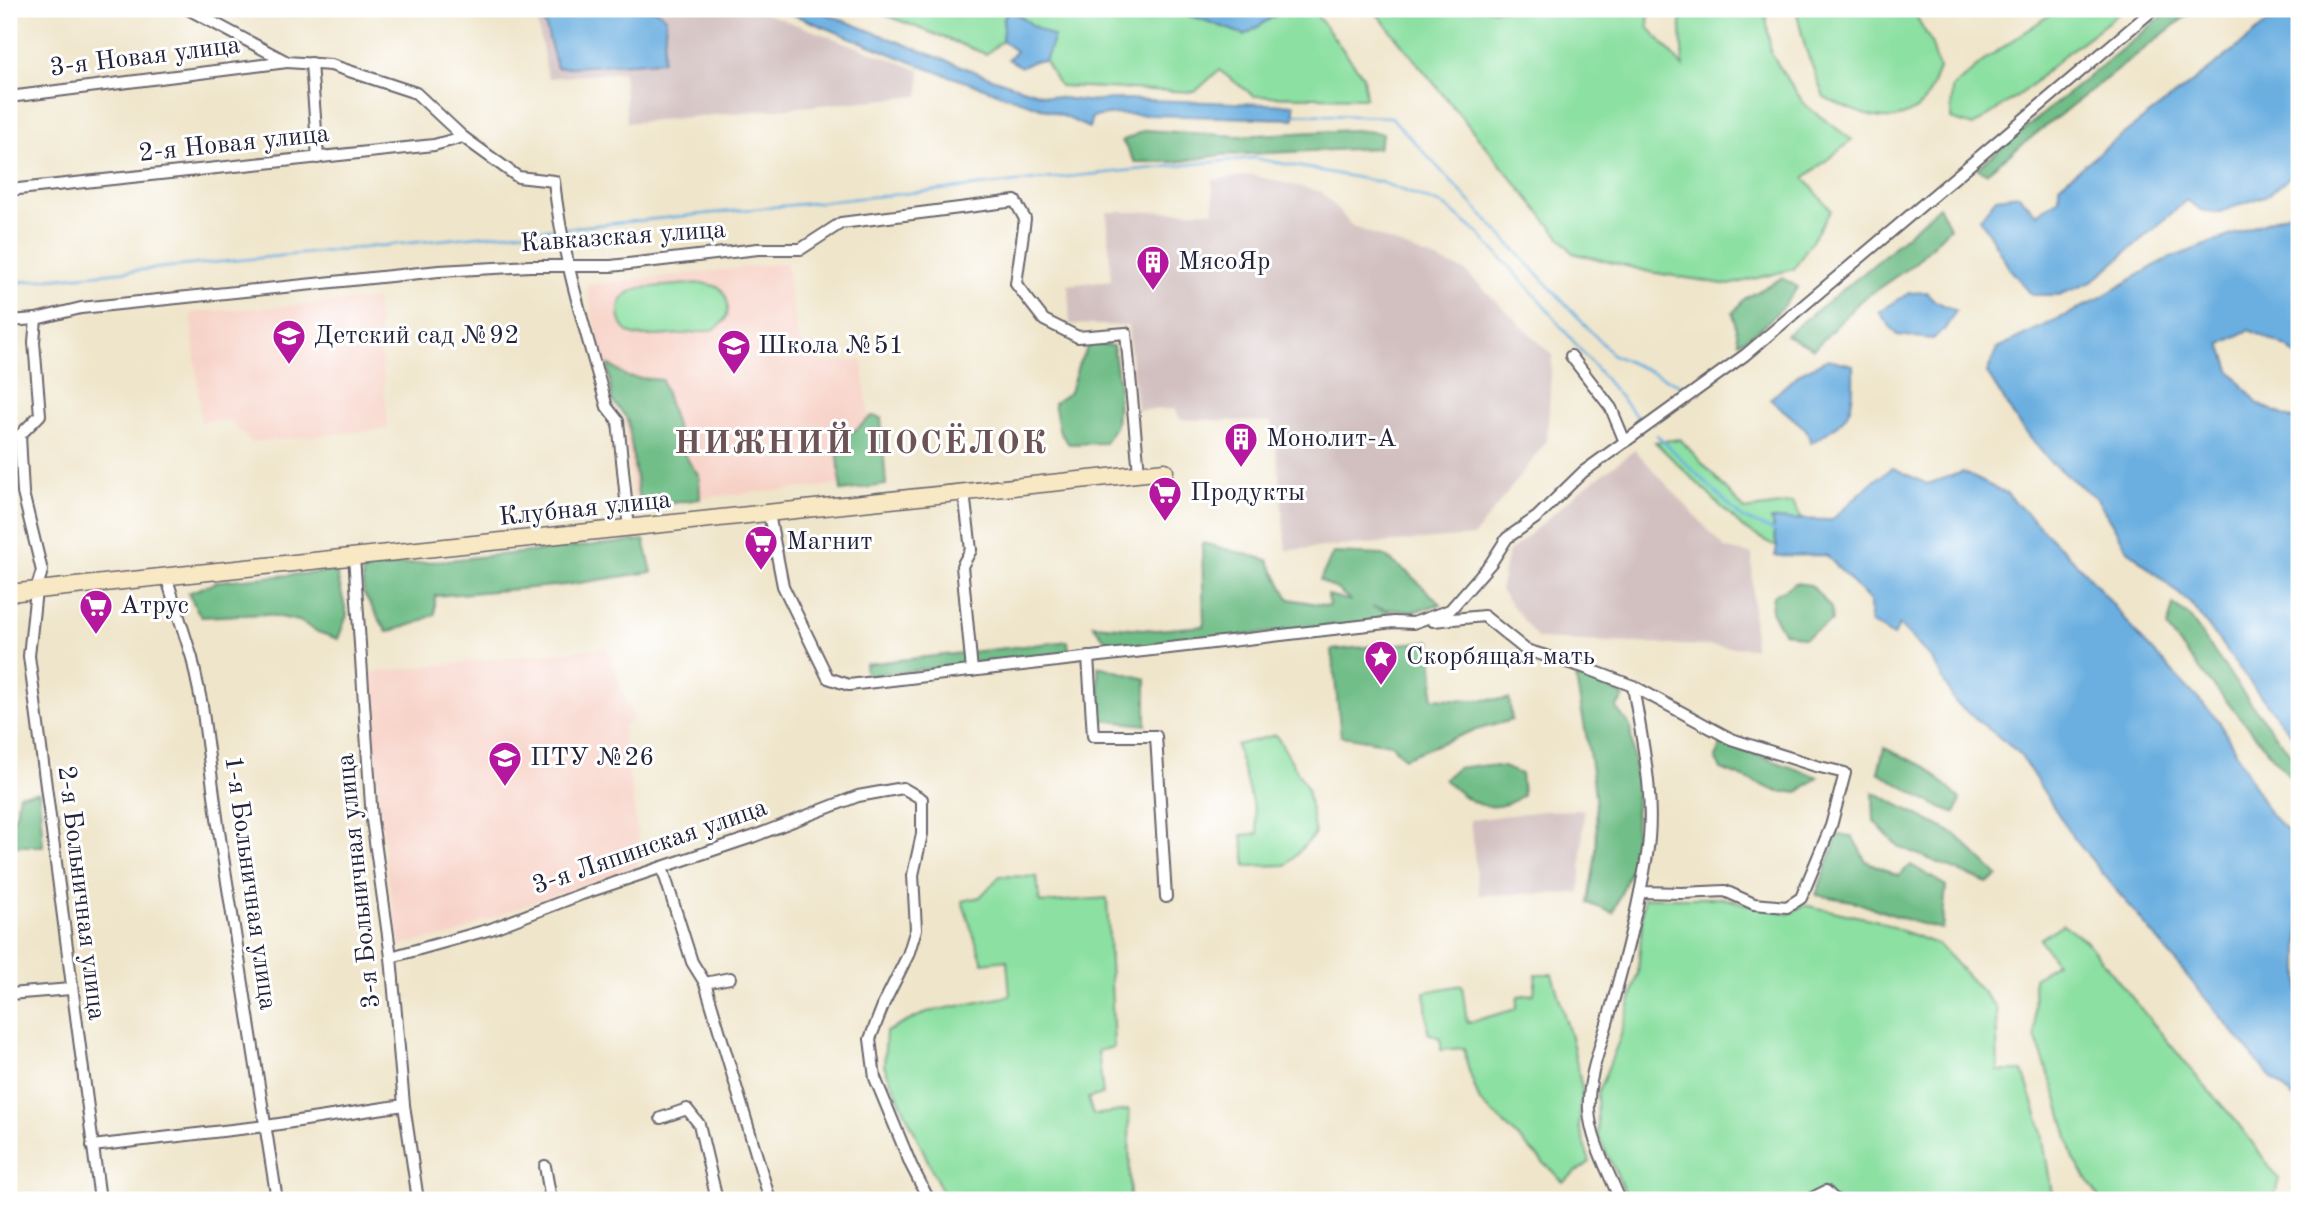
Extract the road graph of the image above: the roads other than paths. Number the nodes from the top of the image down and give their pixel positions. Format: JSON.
{"nodes":[{"id":1,"x":188,"y":9,"type":"edge"},
{"id":2,"x":2154,"y":9,"type":"edge"},
{"id":3,"x":288,"y":62,"type":"junction"},
{"id":4,"x":311,"y":64,"type":"junction"},
{"id":5,"x":9,"y":97,"type":"edge"},
{"id":6,"x":463,"y":137,"type":"junction"},
{"id":7,"x":318,"y":158,"type":"junction"},
{"id":8,"x":9,"y":190,"type":"edge"},
{"id":9,"x":568,"y":267,"type":"junction"},
{"id":10,"x":36,"y":319,"type":"junction"},
{"id":11,"x":9,"y":321,"type":"edge"},
{"id":12,"x":1571,"y":356,"type":"dead end"},
{"id":13,"x":1625,"y":442,"type":"junction"},
{"id":14,"x":1165,"y":471,"type":"dead end"},
{"id":15,"x":1139,"y":473,"type":"junction"},
{"id":16,"x":964,"y":493,"type":"junction"},
{"id":17,"x":769,"y":514,"type":"junction"},
{"id":18,"x":629,"y":529,"type":"junction"},
{"id":19,"x":354,"y":556,"type":"junction"},
{"id":20,"x":166,"y":576,"type":"junction"},
{"id":21,"x":36,"y":590,"type":"junction"},
{"id":22,"x":9,"y":593,"type":"edge"},
{"id":23,"x":1413,"y":624,"type":"junction"},
{"id":24,"x":1088,"y":657,"type":"junction"},
{"id":25,"x":972,"y":671,"type":"junction"},
{"id":26,"x":1633,"y":685,"type":"junction"},
{"id":27,"x":662,"y":867,"type":"junction"},
{"id":28,"x":1640,"y":892,"type":"junction"},
{"id":29,"x":1167,"y":897,"type":"dead end"},
{"id":30,"x":391,"y":957,"type":"junction"},
{"id":31,"x":730,"y":978,"type":"dead end"},
{"id":32,"x":705,"y":983,"type":"junction"},
{"id":33,"x":71,"y":989,"type":"junction"},
{"id":34,"x":9,"y":994,"type":"edge"},
{"id":35,"x":404,"y":1105,"type":"junction"},
{"id":36,"x":661,"y":1118,"type":"dead end"},
{"id":37,"x":266,"y":1126,"type":"junction"},
{"id":38,"x":92,"y":1146,"type":"junction"},
{"id":39,"x":545,"y":1166,"type":"dead end"},
{"id":40,"x":100,"y":1200,"type":"edge"},
{"id":41,"x":277,"y":1200,"type":"edge"},
{"id":42,"x":418,"y":1200,"type":"edge"},
{"id":43,"x":551,"y":1200,"type":"edge"},
{"id":44,"x":717,"y":1200,"type":"edge"},
{"id":45,"x":770,"y":1200,"type":"edge"},
{"id":46,"x":929,"y":1200,"type":"edge"},
{"id":47,"x":1619,"y":1200,"type":"edge"},
{"id":48,"x":1808,"y":1200,"type":"edge"},
{"id":49,"x":1835,"y":1200,"type":"edge"}],
"edges":[{"from":1,"to":3,"type":"street"},
{"from":2,"to":13,"type":"street"},
{"from":3,"to":4,"type":"street"},
{"from":3,"to":5,"type":"street","name":"3-я Новая улица"},
{"from":4,"to":6,"type":"street"},
{"from":4,"to":7,"type":"street"},
{"from":6,"to":7,"type":"street","name":"2-я Новая улица"},
{"from":6,"to":9,"type":"street"},
{"from":7,"to":8,"type":"street","name":"2-я Новая улица"},
{"from":9,"to":10,"type":"street","name":"Кавказская улица"},
{"from":9,"to":15,"type":"street","name":"Кавказская улица"},
{"from":9,"to":18,"type":"street"},
{"from":10,"to":11,"type":"street","name":"Кавказская улица"},
{"from":10,"to":21,"type":"street","name":"2-я Больничная улица"},
{"from":12,"to":13,"type":"street"},
{"from":13,"to":23,"type":"street"},
{"from":14,"to":15,"type":"street","name":"Клубная улица"},
{"from":15,"to":16,"type":"street","name":"Клубная улица"},
{"from":16,"to":17,"type":"street","name":"Клубная улица"},
{"from":16,"to":25,"type":"street"},
{"from":17,"to":18,"type":"street","name":"Клубная улица"},
{"from":17,"to":25,"type":"street"},
{"from":18,"to":19,"type":"street","name":"Клубная улица"},
{"from":19,"to":20,"type":"street","name":"Клубная улица"},
{"from":19,"to":30,"type":"street","name":"3-я Больничная улица"},
{"from":20,"to":21,"type":"street","name":"Клубная улица"},
{"from":20,"to":37,"type":"street","name":"1-я Больничная улица"},
{"from":21,"to":22,"type":"street","name":"Клубная улица"},
{"from":21,"to":33,"type":"street","name":"2-я Больничная улица"},
{"from":23,"to":24,"type":"street"},
{"from":23,"to":26,"type":"street"},
{"from":24,"to":25,"type":"street"},
{"from":24,"to":29,"type":"street"},
{"from":26,"to":28,"type":"street"},
{"from":26,"to":28,"type":"street"},
{"from":27,"to":30,"type":"street","name":"3-я Ляпинская улица"},
{"from":27,"to":32,"type":"street"},
{"from":27,"to":46,"type":"street","name":"3-я Ляпинская улица"},
{"from":28,"to":47,"type":"street"},
{"from":30,"to":35,"type":"street","name":"3-я Больничная улица"},
{"from":31,"to":32,"type":"street"},
{"from":32,"to":45,"type":"street"},
{"from":33,"to":34,"type":"street"},
{"from":33,"to":38,"type":"street","name":"2-я Больничная улица"},
{"from":35,"to":37,"type":"street"},
{"from":35,"to":42,"type":"street","name":"3-я Больничная улица"},
{"from":36,"to":44,"type":"street"},
{"from":37,"to":38,"type":"street"},
{"from":37,"to":41,"type":"street","name":"1-я Больничная улица"},
{"from":38,"to":40,"type":"street","name":"2-я Больничная улица"},
{"from":39,"to":43,"type":"street"},
{"from":48,"to":49,"type":"street"}]}
